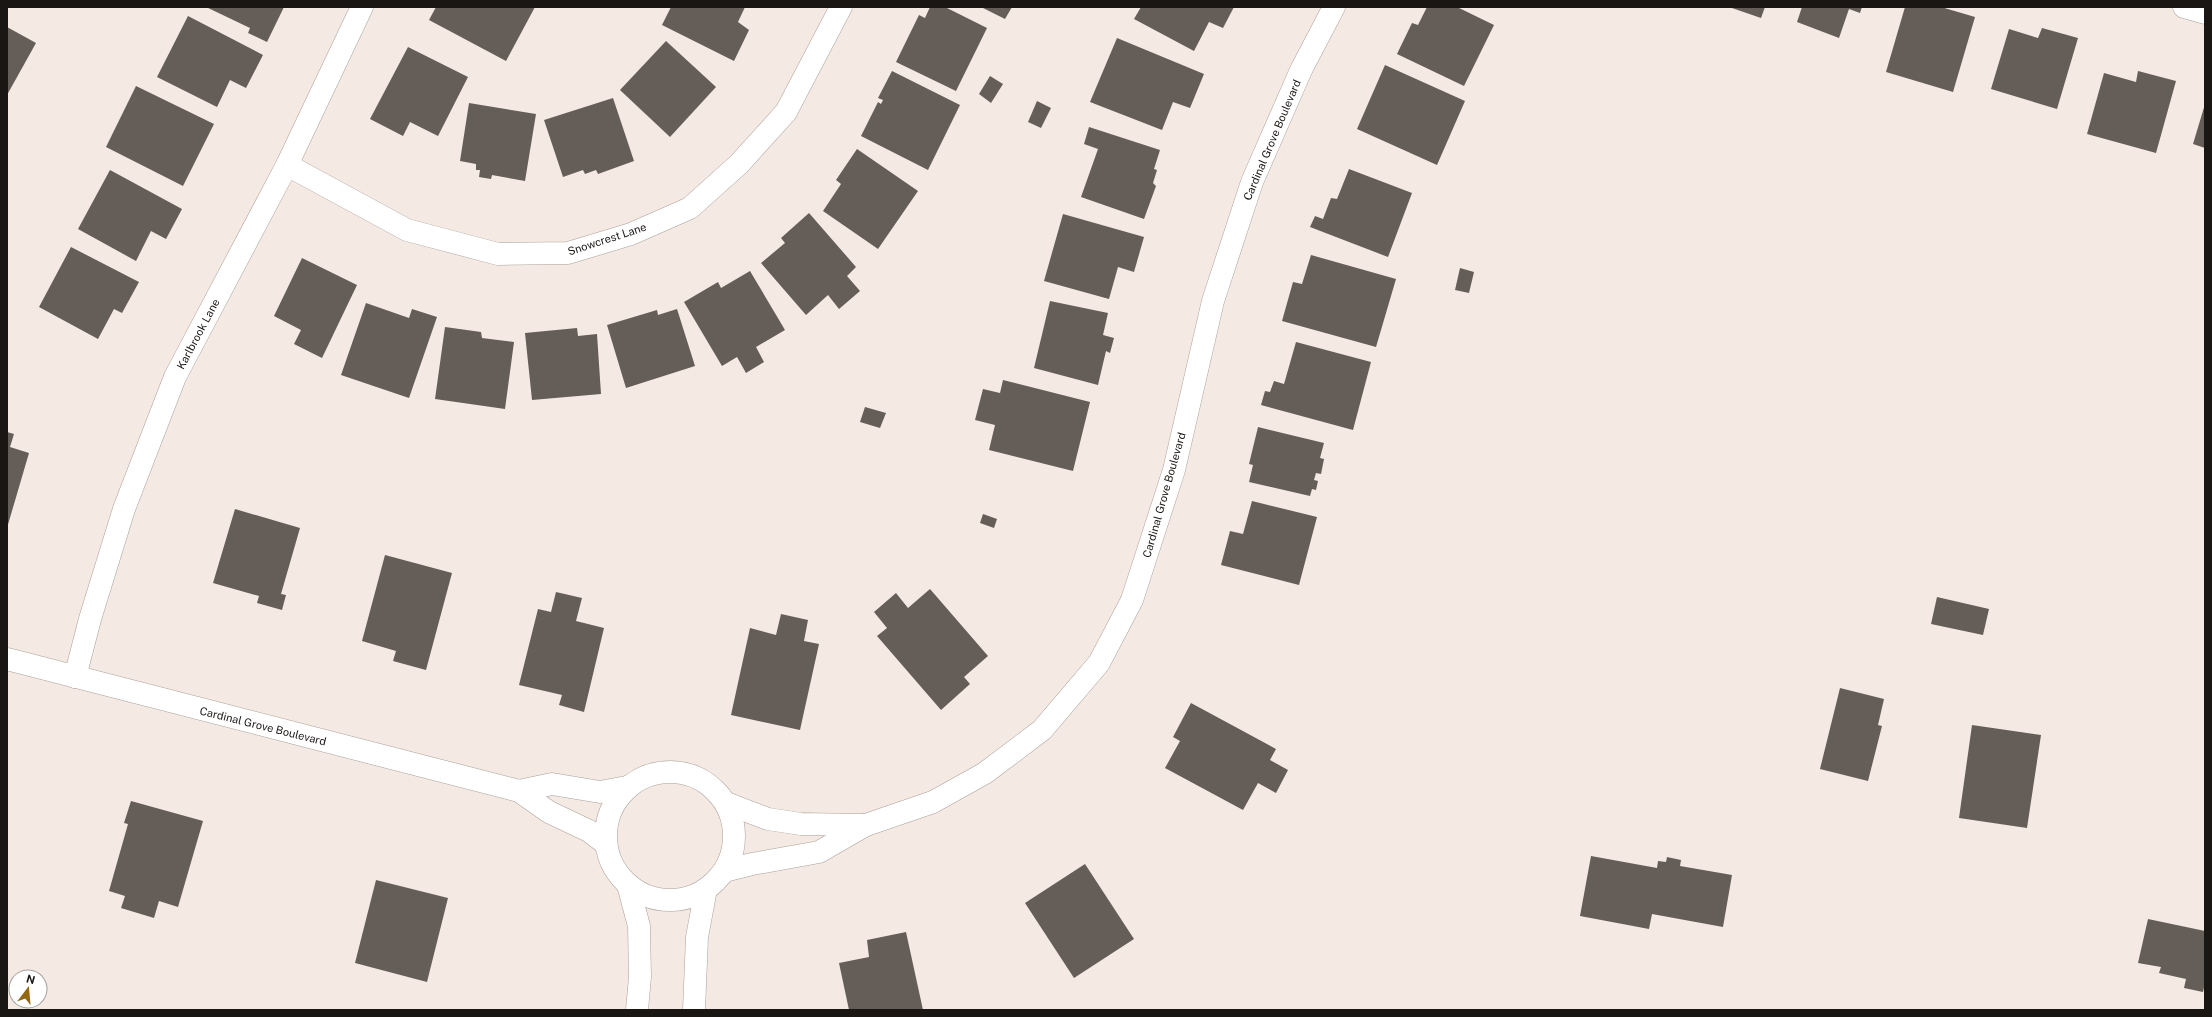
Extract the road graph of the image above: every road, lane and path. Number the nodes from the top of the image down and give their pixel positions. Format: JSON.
{"nodes":[{"id":1,"x":362,"y":7,"type":"edge"},
{"id":2,"x":841,"y":7,"type":"edge"},
{"id":3,"x":1334,"y":7,"type":"edge"},
{"id":4,"x":2184,"y":7,"type":"edge"},
{"id":5,"x":2205,"y":13,"type":"edge"},
{"id":6,"x":287,"y":165,"type":"junction"},
{"id":7,"x":7,"y":659,"type":"edge"},
{"id":8,"x":75,"y":677,"type":"junction"},
{"id":9,"x":627,"y":787,"type":"junction"},
{"id":10,"x":519,"y":792,"type":"junction"},
{"id":11,"x":726,"y":803,"type":"junction"},
{"id":12,"x":866,"y":825,"type":"junction"},
{"id":13,"x":606,"y":844,"type":"junction"},
{"id":14,"x":724,"y":871,"type":"junction"},
{"id":15,"x":628,"y":885,"type":"junction"},
{"id":16,"x":706,"y":890,"type":"junction"},
{"id":17,"x":637,"y":1010,"type":"edge"},
{"id":18,"x":694,"y":1010,"type":"edge"}],
"edges":[{"from":1,"to":6,"type":"street","name":"Karlbrook Lane"},
{"from":2,"to":6,"type":"street","name":"Snowcrest Lane"},
{"from":3,"to":12,"type":"street","name":"Cardinal Grove Boulevard"},
{"from":4,"to":5,"type":"street"},
{"from":6,"to":8,"type":"street","name":"Karlbrook Lane"},
{"from":7,"to":8,"type":"street","name":"Cardinal Grove Boulevard"},
{"from":8,"to":10,"type":"street","name":"Cardinal Grove Boulevard"},
{"from":9,"to":10,"type":"street","name":"Cardinal Grove Boulevard"},
{"from":9,"to":11,"type":"street","name":"Cardinal Grove Boulevard"},
{"from":9,"to":13,"type":"street","name":"Cardinal Grove Boulevard"},
{"from":10,"to":13,"type":"street","name":"Cardinal Grove Boulevard"},
{"from":11,"to":12,"type":"street","name":"Cardinal Grove Boulevard"},
{"from":11,"to":14,"type":"street","name":"Cardinal Grove Boulevard"},
{"from":12,"to":14,"type":"street","name":"Cardinal Grove Boulevard"},
{"from":13,"to":15,"type":"street","name":"Cardinal Grove Boulevard"},
{"from":14,"to":16,"type":"street","name":"Cardinal Grove Boulevard"},
{"from":15,"to":16,"type":"street","name":"Cardinal Grove Boulevard"},
{"from":15,"to":17,"type":"street"},
{"from":16,"to":18,"type":"street"}]}
